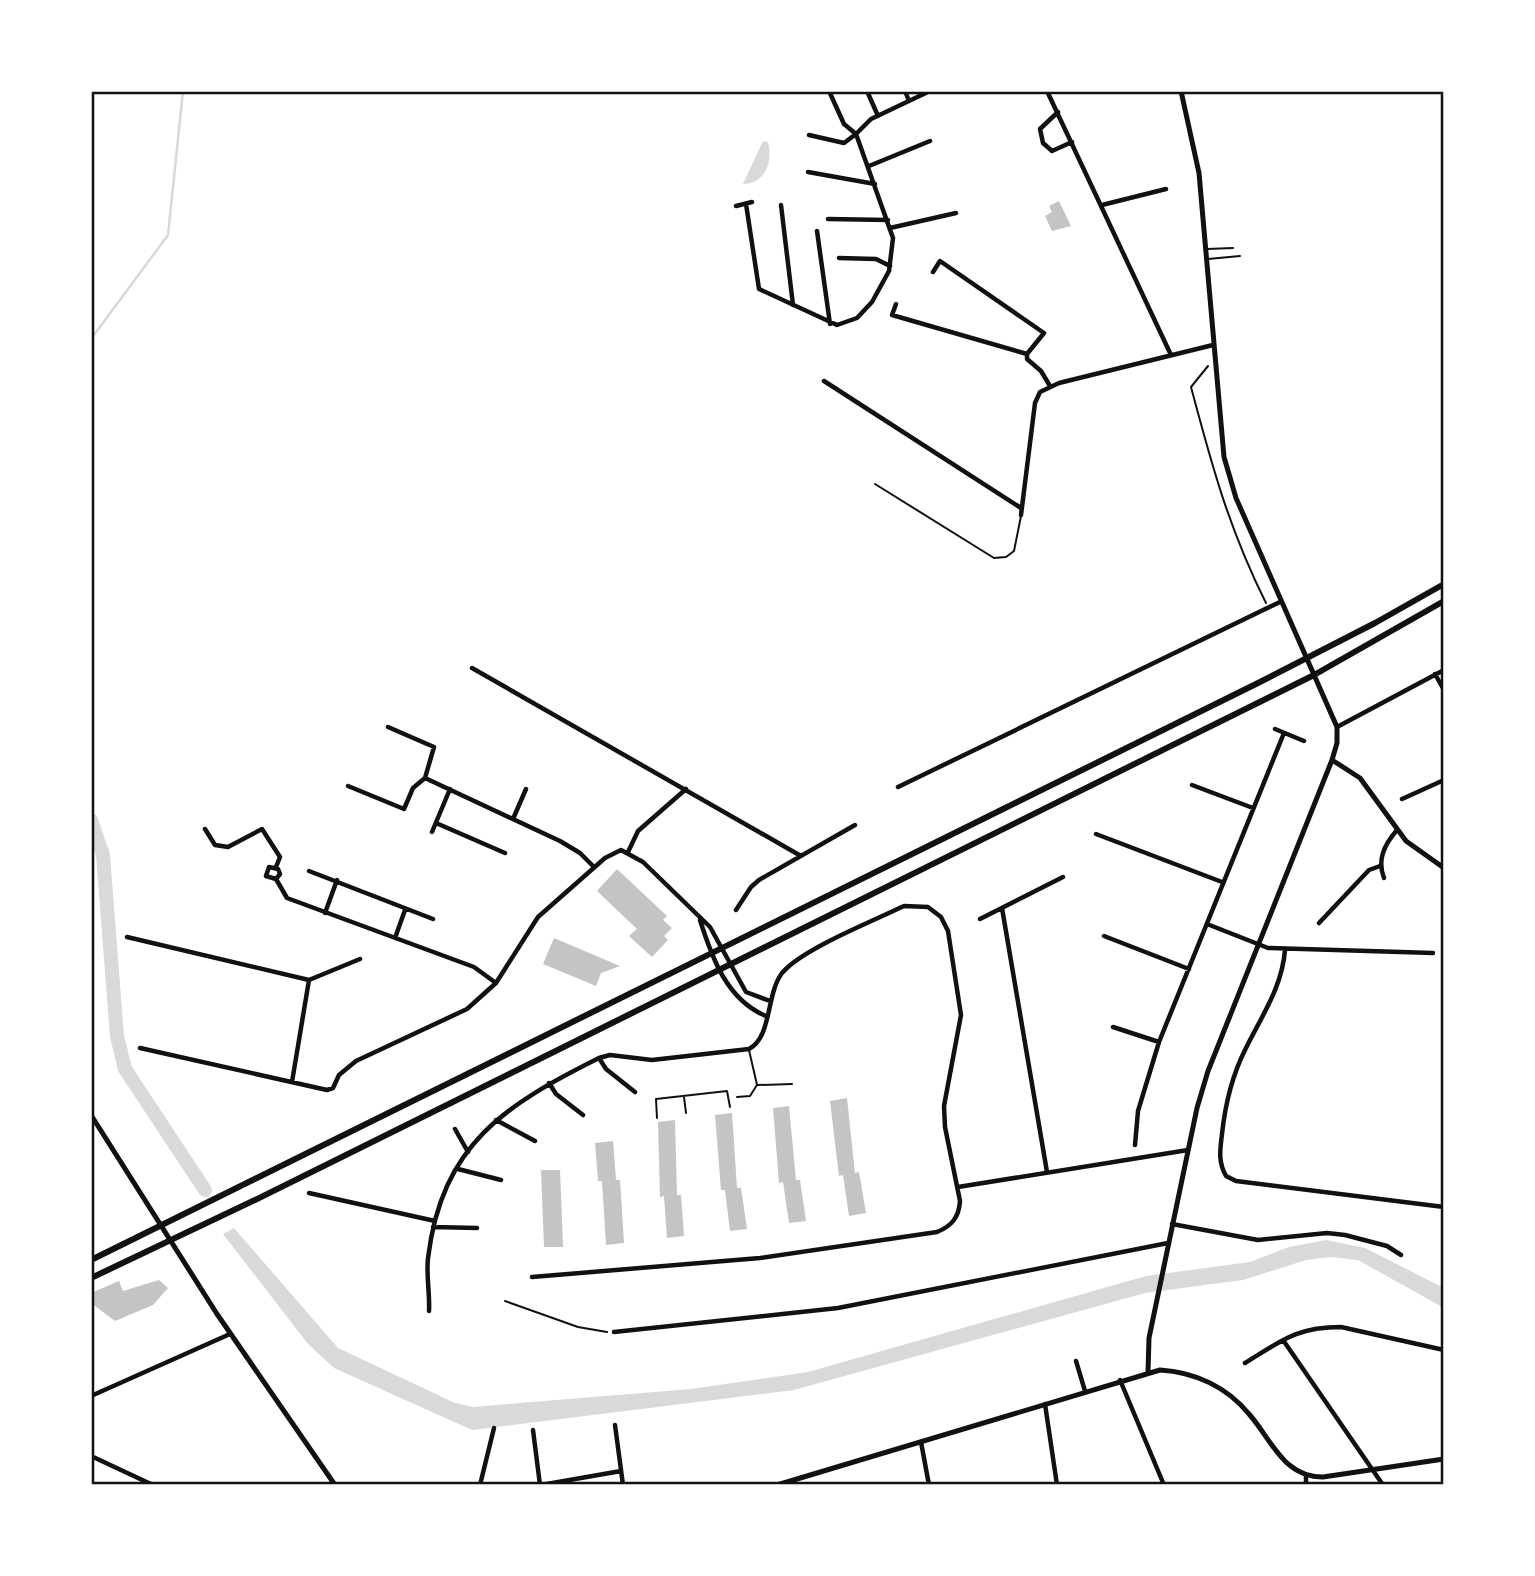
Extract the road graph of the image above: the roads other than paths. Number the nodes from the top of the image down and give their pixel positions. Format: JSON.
{"nodes":[{"id":1,"x":829,"y":91,"type":"edge"},
{"id":2,"x":867,"y":91,"type":"edge"},
{"id":3,"x":905,"y":91,"type":"edge"},
{"id":4,"x":930,"y":91,"type":"edge"},
{"id":5,"x":1047,"y":91,"type":"edge"},
{"id":6,"x":1181,"y":91,"type":"edge"},
{"id":7,"x":909,"y":101,"type":"junction"},
{"id":8,"x":1058,"y":112,"type":"junction"},
{"id":9,"x":878,"y":116,"type":"junction"},
{"id":10,"x":856,"y":134,"type":"junction"},
{"id":11,"x":809,"y":135,"type":"dead end"},
{"id":12,"x":930,"y":141,"type":"dead end"},
{"id":13,"x":1072,"y":142,"type":"junction"},
{"id":14,"x":869,"y":166,"type":"junction"},
{"id":15,"x":808,"y":172,"type":"dead end"},
{"id":16,"x":875,"y":184,"type":"junction"},
{"id":17,"x":1166,"y":189,"type":"dead end"},
{"id":18,"x":781,"y":205,"type":"dead end"},
{"id":19,"x":1102,"y":205,"type":"junction"},
{"id":20,"x":736,"y":206,"type":"dead end"},
{"id":21,"x":956,"y":213,"type":"dead end"},
{"id":22,"x":828,"y":219,"type":"dead end"},
{"id":23,"x":888,"y":220,"type":"junction"},
{"id":24,"x":890,"y":228,"type":"junction"},
{"id":25,"x":817,"y":231,"type":"dead end"},
{"id":26,"x":1233,"y":248,"type":"dead end"},
{"id":27,"x":1207,"y":249,"type":"junction"},
{"id":28,"x":1240,"y":256,"type":"dead end"},
{"id":29,"x":839,"y":258,"type":"dead end"},
{"id":30,"x":1208,"y":259,"type":"junction"},
{"id":31,"x":890,"y":266,"type":"junction"},
{"id":32,"x":933,"y":272,"type":"dead end"},
{"id":33,"x":896,"y":304,"type":"dead end"},
{"id":34,"x":793,"y":305,"type":"junction"},
{"id":35,"x":830,"y":324,"type":"junction"},
{"id":36,"x":1213,"y":345,"type":"junction"},
{"id":37,"x":1027,"y":354,"type":"junction"},
{"id":38,"x":1171,"y":355,"type":"junction"},
{"id":39,"x":824,"y":381,"type":"dead end"},
{"id":40,"x":1050,"y":386,"type":"junction"},
{"id":41,"x":876,"y":484,"type":"dead end"},
{"id":42,"x":1021,"y":508,"type":"junction"},
{"id":43,"x":1021,"y":515,"type":"joint"},
{"id":44,"x":1444,"y":584,"type":"edge"},
{"id":45,"x":1444,"y":601,"type":"edge"},
{"id":46,"x":1280,"y":602,"type":"junction"},
{"id":47,"x":1306,"y":659,"type":"junction"},
{"id":48,"x":472,"y":667,"type":"dead end"},
{"id":49,"x":1444,"y":670,"type":"edge"},
{"id":50,"x":1435,"y":674,"type":"junction"},
{"id":51,"x":1314,"y":675,"type":"junction"},
{"id":52,"x":1444,"y":690,"type":"edge"},
{"id":53,"x":388,"y":727,"type":"dead end"},
{"id":54,"x":1337,"y":727,"type":"junction"},
{"id":55,"x":1275,"y":729,"type":"dead end"},
{"id":56,"x":1284,"y":733,"type":"junction"},
{"id":57,"x":1304,"y":741,"type":"dead end"},
{"id":58,"x":1332,"y":760,"type":"junction"},
{"id":59,"x":425,"y":778,"type":"junction"},
{"id":60,"x":1444,"y":780,"type":"edge"},
{"id":61,"x":1192,"y":785,"type":"dead end"},
{"id":62,"x":348,"y":786,"type":"dead end"},
{"id":63,"x":898,"y":787,"type":"dead end"},
{"id":64,"x":450,"y":789,"type":"junction"},
{"id":65,"x":526,"y":789,"type":"dead end"},
{"id":66,"x":686,"y":789,"type":"junction"},
{"id":67,"x":1402,"y":799,"type":"dead end"},
{"id":68,"x":1253,"y":808,"type":"junction"},
{"id":69,"x":513,"y":819,"type":"junction"},
{"id":70,"x":436,"y":823,"type":"junction"},
{"id":71,"x":855,"y":825,"type":"dead end"},
{"id":72,"x":205,"y":829,"type":"dead end"},
{"id":73,"x":1397,"y":830,"type":"junction"},
{"id":74,"x":432,"y":832,"type":"dead end"},
{"id":75,"x":1096,"y":834,"type":"dead end"},
{"id":76,"x":628,"y":852,"type":"junction"},
{"id":77,"x":505,"y":853,"type":"dead end"},
{"id":78,"x":801,"y":856,"type":"junction"},
{"id":79,"x":1380,"y":866,"type":"junction"},
{"id":80,"x":276,"y":867,"type":"junction"},
{"id":81,"x":594,"y":867,"type":"junction"},
{"id":82,"x":1444,"y":868,"type":"edge"},
{"id":83,"x":309,"y":871,"type":"dead end"},
{"id":84,"x":1063,"y":877,"type":"dead end"},
{"id":85,"x":1384,"y":878,"type":"dead end"},
{"id":86,"x":276,"y":879,"type":"junction"},
{"id":87,"x":337,"y":880,"type":"junction"},
{"id":88,"x":1222,"y":883,"type":"junction"},
{"id":89,"x":1002,"y":908,"type":"junction"},
{"id":90,"x":405,"y":909,"type":"junction"},
{"id":91,"x":736,"y":910,"type":"dead end"},
{"id":92,"x":325,"y":913,"type":"junction"},
{"id":93,"x":700,"y":918,"type":"junction"},
{"id":94,"x":433,"y":919,"type":"dead end"},
{"id":95,"x":980,"y":919,"type":"dead end"},
{"id":96,"x":1319,"y":923,"type":"dead end"},
{"id":97,"x":1207,"y":924,"type":"junction"},
{"id":98,"x":1104,"y":936,"type":"dead end"},
{"id":99,"x":127,"y":937,"type":"dead end"},
{"id":100,"x":395,"y":938,"type":"junction"},
{"id":101,"x":1258,"y":945,"type":"junction"},
{"id":102,"x":723,"y":949,"type":"junction"},
{"id":103,"x":1285,"y":950,"type":"junction"},
{"id":104,"x":714,"y":953,"type":"junction"},
{"id":105,"x":1433,"y":953,"type":"dead end"},
{"id":106,"x":360,"y":959,"type":"dead end"},
{"id":107,"x":730,"y":964,"type":"junction"},
{"id":108,"x":721,"y":969,"type":"junction"},
{"id":109,"x":1189,"y":969,"type":"junction"},
{"id":110,"x":310,"y":980,"type":"junction"},
{"id":111,"x":496,"y":983,"type":"junction"},
{"id":112,"x":770,"y":1001,"type":"junction"},
{"id":113,"x":766,"y":1016,"type":"junction"},
{"id":114,"x":1113,"y":1027,"type":"dead end"},
{"id":115,"x":1159,"y":1042,"type":"junction"},
{"id":116,"x":140,"y":1048,"type":"dead end"},
{"id":117,"x":749,"y":1049,"type":"junction"},
{"id":118,"x":599,"y":1058,"type":"junction"},
{"id":119,"x":292,"y":1083,"type":"junction"},
{"id":120,"x":549,"y":1083,"type":"junction"},
{"id":121,"x":792,"y":1084,"type":"dead end"},
{"id":122,"x":757,"y":1085,"type":"junction"},
{"id":123,"x":635,"y":1092,"type":"dead end"},
{"id":124,"x":737,"y":1097,"type":"dead end"},
{"id":125,"x":91,"y":1115,"type":"edge"},
{"id":126,"x":583,"y":1115,"type":"dead end"},
{"id":127,"x":496,"y":1120,"type":"junction"},
{"id":128,"x":454,"y":1129,"type":"dead end"},
{"id":129,"x":535,"y":1141,"type":"dead end"},
{"id":130,"x":1135,"y":1145,"type":"dead end"},
{"id":131,"x":1188,"y":1150,"type":"junction"},
{"id":132,"x":468,"y":1152,"type":"junction"},
{"id":133,"x":457,"y":1169,"type":"junction"},
{"id":134,"x":1047,"y":1172,"type":"junction"},
{"id":135,"x":501,"y":1180,"type":"dead end"},
{"id":136,"x":957,"y":1187,"type":"junction"},
{"id":137,"x":309,"y":1193,"type":"dead end"},
{"id":138,"x":1444,"y":1207,"type":"edge"},
{"id":139,"x":435,"y":1221,"type":"junction"},
{"id":140,"x":1172,"y":1224,"type":"junction"},
{"id":141,"x":164,"y":1226,"type":"junction"},
{"id":142,"x":433,"y":1227,"type":"junction"},
{"id":143,"x":477,"y":1227,"type":"dead end"},
{"id":144,"x":172,"y":1240,"type":"junction"},
{"id":145,"x":1168,"y":1243,"type":"junction"},
{"id":146,"x":1401,"y":1255,"type":"dead end"},
{"id":147,"x":91,"y":1260,"type":"edge"},
{"id":148,"x":532,"y":1277,"type":"dead end"},
{"id":149,"x":91,"y":1278,"type":"edge"},
{"id":150,"x":429,"y":1311,"type":"dead end"},
{"id":151,"x":614,"y":1332,"type":"road end"},
{"id":152,"x":230,"y":1334,"type":"junction"},
{"id":153,"x":1283,"y":1340,"type":"junction"},
{"id":154,"x":1444,"y":1350,"type":"edge"},
{"id":155,"x":1076,"y":1361,"type":"dead end"},
{"id":156,"x":1245,"y":1363,"type":"dead end"},
{"id":157,"x":1148,"y":1371,"type":"junction"},
{"id":158,"x":1120,"y":1380,"type":"junction"},
{"id":159,"x":1084,"y":1391,"type":"junction"},
{"id":160,"x":91,"y":1395,"type":"edge"},
{"id":161,"x":1045,"y":1403,"type":"junction"},
{"id":162,"x":615,"y":1425,"type":"dead end"},
{"id":163,"x":494,"y":1429,"type":"dead end"},
{"id":164,"x":533,"y":1430,"type":"dead end"},
{"id":165,"x":921,"y":1442,"type":"junction"},
{"id":166,"x":91,"y":1456,"type":"edge"},
{"id":167,"x":1444,"y":1458,"type":"edge"},
{"id":168,"x":1374,"y":1470,"type":"junction"},
{"id":169,"x":621,"y":1471,"type":"junction"},
{"id":170,"x":808,"y":1476,"type":"junction"},
{"id":171,"x":1306,"y":1476,"type":"junction"},
{"id":172,"x":153,"y":1485,"type":"edge"},
{"id":173,"x":335,"y":1485,"type":"edge"},
{"id":174,"x":480,"y":1485,"type":"edge"},
{"id":175,"x":540,"y":1485,"type":"edge"},
{"id":176,"x":623,"y":1485,"type":"edge"},
{"id":177,"x":777,"y":1485,"type":"edge"},
{"id":178,"x":809,"y":1485,"type":"edge"},
{"id":179,"x":929,"y":1485,"type":"edge"},
{"id":180,"x":1057,"y":1485,"type":"edge"},
{"id":181,"x":1164,"y":1485,"type":"edge"},
{"id":182,"x":1306,"y":1485,"type":"edge"},
{"id":183,"x":1383,"y":1485,"type":"edge"}],
"edges":[{"from":1,"to":10,"type":"street"},
{"from":2,"to":9,"type":"street"},
{"from":3,"to":7,"type":"street"},
{"from":4,"to":7,"type":"street"},
{"from":5,"to":8,"type":"street"},
{"from":6,"to":27,"type":"street"},
{"from":7,"to":9,"type":"street"},
{"from":8,"to":13,"type":"street"},
{"from":8,"to":13,"type":"street"},
{"from":9,"to":10,"type":"street"},
{"from":10,"to":11,"type":"street"},
{"from":10,"to":14,"type":"street"},
{"from":12,"to":14,"type":"street"},
{"from":13,"to":19,"type":"street"},
{"from":14,"to":16,"type":"street"},
{"from":15,"to":16,"type":"street"},
{"from":16,"to":23,"type":"street"},
{"from":17,"to":19,"type":"street"},
{"from":18,"to":34,"type":"street"},
{"from":19,"to":38,"type":"street"},
{"from":20,"to":34,"type":"street"},
{"from":21,"to":24,"type":"street"},
{"from":22,"to":23,"type":"street"},
{"from":23,"to":24,"type":"street"},
{"from":24,"to":31,"type":"street"},
{"from":25,"to":35,"type":"street"},
{"from":26,"to":27,"type":"lane"},
{"from":27,"to":30,"type":"street"},
{"from":28,"to":30,"type":"lane"},
{"from":29,"to":31,"type":"street"},
{"from":30,"to":36,"type":"street"},
{"from":31,"to":35,"type":"street"},
{"from":32,"to":37,"type":"street"},
{"from":33,"to":37,"type":"street"},
{"from":34,"to":35,"type":"street"},
{"from":36,"to":38,"type":"street"},
{"from":36,"to":46,"type":"street"},
{"from":37,"to":40,"type":"street"},
{"from":38,"to":40,"type":"street"},
{"from":39,"to":42,"type":"street"},
{"from":40,"to":42,"type":"street"},
{"from":41,"to":43,"type":"lane"},
{"from":42,"to":43,"type":"street"},
{"from":44,"to":47,"type":"main road"},
{"from":45,"to":51,"type":"main road"},
{"from":46,"to":47,"type":"street"},
{"from":46,"to":63,"type":"street"},
{"from":47,"to":51,"type":"street"},
{"from":47,"to":102,"type":"main road"},
{"from":48,"to":66,"type":"street"},
{"from":49,"to":50,"type":"street"},
{"from":50,"to":52,"type":"street"},
{"from":50,"to":54,"type":"street"},
{"from":51,"to":54,"type":"street"},
{"from":51,"to":107,"type":"main road"},
{"from":53,"to":59,"type":"street"},
{"from":54,"to":58,"type":"street"},
{"from":55,"to":56,"type":"street"},
{"from":56,"to":57,"type":"street"},
{"from":56,"to":68,"type":"street"},
{"from":58,"to":73,"type":"street"},
{"from":58,"to":101,"type":"street"},
{"from":59,"to":62,"type":"street"},
{"from":59,"to":64,"type":"street"},
{"from":60,"to":67,"type":"street"},
{"from":61,"to":68,"type":"street"},
{"from":64,"to":69,"type":"street"},
{"from":64,"to":70,"type":"street"},
{"from":65,"to":69,"type":"street"},
{"from":66,"to":76,"type":"street"},
{"from":66,"to":78,"type":"street"},
{"from":68,"to":88,"type":"street"},
{"from":69,"to":81,"type":"street"},
{"from":70,"to":74,"type":"street"},
{"from":70,"to":77,"type":"street"},
{"from":71,"to":78,"type":"street"},
{"from":72,"to":80,"type":"street"},
{"from":73,"to":79,"type":"street"},
{"from":73,"to":82,"type":"street"},
{"from":75,"to":88,"type":"street"},
{"from":76,"to":81,"type":"street"},
{"from":76,"to":93,"type":"street"},
{"from":78,"to":91,"type":"street"},
{"from":79,"to":85,"type":"street"},
{"from":79,"to":96,"type":"street"},
{"from":80,"to":86,"type":"street"},
{"from":80,"to":86,"type":"street"},
{"from":81,"to":111,"type":"street"},
{"from":83,"to":87,"type":"street"},
{"from":84,"to":89,"type":"street"},
{"from":86,"to":92,"type":"street"},
{"from":87,"to":90,"type":"street"},
{"from":87,"to":92,"type":"street"},
{"from":88,"to":97,"type":"street"},
{"from":89,"to":95,"type":"street"},
{"from":89,"to":134,"type":"street"},
{"from":90,"to":94,"type":"street"},
{"from":90,"to":100,"type":"street"},
{"from":92,"to":100,"type":"street"},
{"from":93,"to":102,"type":"street"},
{"from":93,"to":104,"type":"street"},
{"from":97,"to":101,"type":"street"},
{"from":97,"to":109,"type":"street"},
{"from":98,"to":109,"type":"street"},
{"from":99,"to":110,"type":"street"},
{"from":100,"to":111,"type":"street"},
{"from":101,"to":103,"type":"street"},
{"from":101,"to":131,"type":"street"},
{"from":102,"to":104,"type":"main road"},
{"from":102,"to":107,"type":"street"},
{"from":103,"to":105,"type":"street"},
{"from":103,"to":138,"type":"street"},
{"from":104,"to":108,"type":"street"},
{"from":104,"to":141,"type":"main road"},
{"from":106,"to":110,"type":"street"},
{"from":107,"to":108,"type":"main road"},
{"from":107,"to":112,"type":"street"},
{"from":108,"to":113,"type":"street"},
{"from":108,"to":144,"type":"main road"},
{"from":109,"to":115,"type":"street"},
{"from":110,"to":119,"type":"street"},
{"from":111,"to":119,"type":"street"},
{"from":112,"to":113,"type":"street"},
{"from":112,"to":136,"type":"street"},
{"from":113,"to":117,"type":"street"},
{"from":114,"to":115,"type":"street"},
{"from":115,"to":130,"type":"street"},
{"from":116,"to":119,"type":"street"},
{"from":117,"to":118,"type":"street"},
{"from":117,"to":122,"type":"lane"},
{"from":118,"to":120,"type":"street"},
{"from":118,"to":123,"type":"street"},
{"from":120,"to":126,"type":"street"},
{"from":120,"to":127,"type":"street"},
{"from":121,"to":122,"type":"lane"},
{"from":122,"to":124,"type":"lane"},
{"from":125,"to":141,"type":"street"},
{"from":127,"to":129,"type":"street"},
{"from":127,"to":132,"type":"street"},
{"from":128,"to":132,"type":"street"},
{"from":131,"to":134,"type":"street"},
{"from":131,"to":140,"type":"street"},
{"from":132,"to":133,"type":"street"},
{"from":133,"to":135,"type":"street"},
{"from":133,"to":139,"type":"street"},
{"from":134,"to":136,"type":"street"},
{"from":136,"to":148,"type":"street"},
{"from":137,"to":139,"type":"street"},
{"from":139,"to":142,"type":"street"},
{"from":140,"to":145,"type":"street"},
{"from":140,"to":146,"type":"street"},
{"from":141,"to":144,"type":"street"},
{"from":141,"to":147,"type":"main road"},
{"from":142,"to":143,"type":"street"},
{"from":142,"to":150,"type":"street"},
{"from":144,"to":149,"type":"main road"},
{"from":144,"to":152,"type":"street"},
{"from":145,"to":151,"type":"street"},
{"from":145,"to":157,"type":"street"},
{"from":152,"to":160,"type":"street"},
{"from":152,"to":173,"type":"street"},
{"from":153,"to":154,"type":"street"},
{"from":153,"to":156,"type":"street"},
{"from":153,"to":168,"type":"street"},
{"from":155,"to":159,"type":"street"},
{"from":157,"to":158,"type":"street"},
{"from":157,"to":171,"type":"street"},
{"from":158,"to":159,"type":"street"},
{"from":158,"to":181,"type":"street"},
{"from":159,"to":161,"type":"street"},
{"from":161,"to":165,"type":"street"},
{"from":161,"to":180,"type":"street"},
{"from":162,"to":169,"type":"street"},
{"from":163,"to":174,"type":"street"},
{"from":164,"to":175,"type":"street"},
{"from":165,"to":170,"type":"street"},
{"from":165,"to":179,"type":"street"},
{"from":166,"to":172,"type":"street"},
{"from":167,"to":168,"type":"street"},
{"from":168,"to":171,"type":"street"},
{"from":168,"to":183,"type":"street"},
{"from":169,"to":175,"type":"street"},
{"from":169,"to":176,"type":"street"},
{"from":170,"to":177,"type":"street"},
{"from":170,"to":178,"type":"street"},
{"from":171,"to":182,"type":"street"}]}
